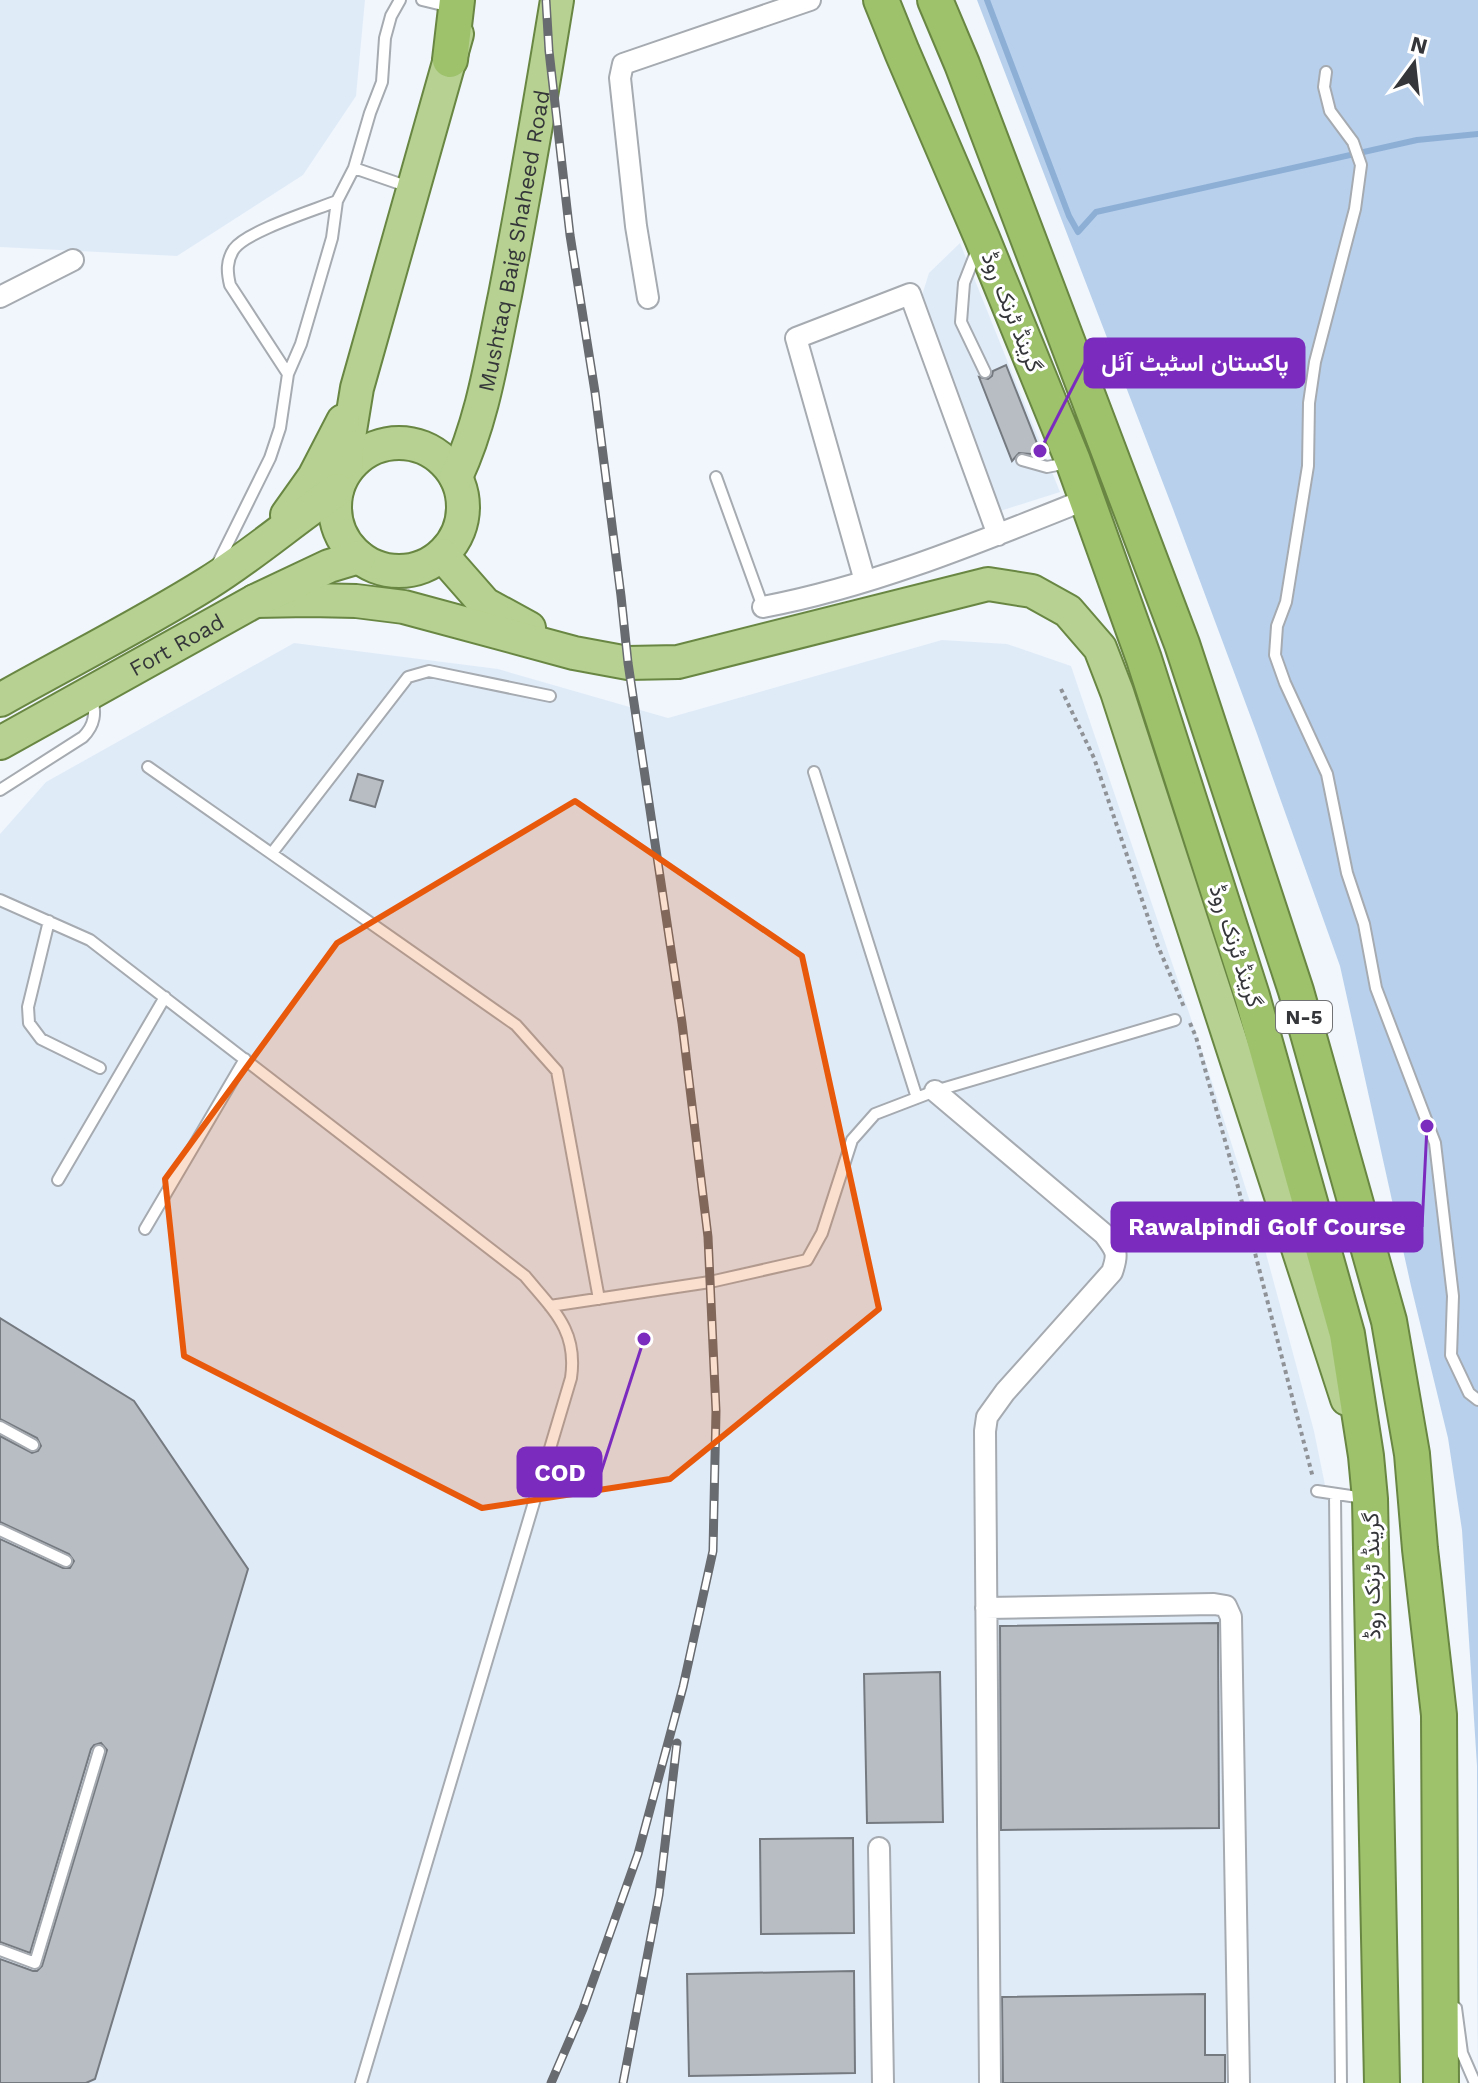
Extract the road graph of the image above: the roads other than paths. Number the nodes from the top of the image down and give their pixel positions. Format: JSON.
{"nodes":[{"id":1,"x":400,"y":0,"type":"edge"},
{"id":2,"x":422,"y":0,"type":"edge"},
{"id":3,"x":557,"y":0,"type":"edge"},
{"id":4,"x":810,"y":0,"type":"edge"},
{"id":5,"x":881,"y":0,"type":"edge"},
{"id":6,"x":935,"y":0,"type":"edge"},
{"id":7,"x":950,"y":0,"type":"edge"},
{"id":8,"x":460,"y":3,"type":"edge"},
{"id":9,"x":450,"y":60,"type":"joint"},
{"id":10,"x":962,"y":64,"type":"junction"},
{"id":11,"x":1326,"y":72,"type":"dead end"},
{"id":12,"x":976,"y":101,"type":"junction"},
{"id":13,"x":933,"y":121,"type":"junction"},
{"id":14,"x":354,"y":168,"type":"junction"},
{"id":15,"x":414,"y":189,"type":"junction"},
{"id":16,"x":337,"y":201,"type":"junction"},
{"id":17,"x":982,"y":238,"type":"junction"},
{"id":18,"x":73,"y":260,"type":"dead end"},
{"id":19,"x":0,"y":297,"type":"edge"},
{"id":20,"x":648,"y":298,"type":"dead end"},
{"id":21,"x":985,"y":372,"type":"dead end"},
{"id":22,"x":288,"y":374,"type":"junction"},
{"id":23,"x":357,"y":388,"type":"junction"},
{"id":24,"x":1022,"y":460,"type":"dead end"},
{"id":25,"x":1073,"y":461,"type":"junction"},
{"id":26,"x":456,"y":477,"type":"junction"},
{"id":27,"x":716,"y":477,"type":"dead end"},
{"id":28,"x":341,"y":480,"type":"junction"},
{"id":29,"x":1087,"y":499,"type":"junction"},
{"id":30,"x":998,"y":535,"type":"junction"},
{"id":31,"x":253,"y":554,"type":"junction"},
{"id":32,"x":442,"y":555,"type":"junction"},
{"id":33,"x":359,"y":557,"type":"junction"},
{"id":34,"x":865,"y":581,"type":"junction"},
{"id":35,"x":207,"y":584,"type":"junction"},
{"id":36,"x":255,"y":601,"type":"junction"},
{"id":37,"x":763,"y":607,"type":"joint"},
{"id":38,"x":574,"y":653,"type":"junction"},
{"id":39,"x":91,"y":692,"type":"junction"},
{"id":40,"x":550,"y":696,"type":"dead end"},
{"id":41,"x":0,"y":700,"type":"edge"},
{"id":42,"x":0,"y":743,"type":"edge"},
{"id":43,"x":148,"y":767,"type":"dead end"},
{"id":44,"x":814,"y":772,"type":"dead end"},
{"id":45,"x":0,"y":790,"type":"edge"},
{"id":46,"x":272,"y":853,"type":"junction"},
{"id":47,"x":0,"y":900,"type":"edge"},
{"id":48,"x":49,"y":921,"type":"junction"},
{"id":49,"x":165,"y":997,"type":"junction"},
{"id":50,"x":1175,"y":1020,"type":"dead end"},
{"id":51,"x":245,"y":1059,"type":"junction"},
{"id":52,"x":100,"y":1068,"type":"dead end"},
{"id":53,"x":926,"y":1094,"type":"junction"},
{"id":54,"x":58,"y":1180,"type":"dead end"},
{"id":55,"x":145,"y":1229,"type":"dead end"},
{"id":56,"x":599,"y":1299,"type":"junction"},
{"id":57,"x":550,"y":1306,"type":"junction"},
{"id":58,"x":1478,"y":1400,"type":"edge"},
{"id":59,"x":0,"y":1427,"type":"edge"},
{"id":60,"x":33,"y":1445,"type":"dead end"},
{"id":61,"x":1366,"y":1456,"type":"junction"},
{"id":62,"x":1317,"y":1491,"type":"road end"},
{"id":63,"x":1335,"y":1495,"type":"junction"},
{"id":64,"x":1370,"y":1499,"type":"junction"},
{"id":65,"x":0,"y":1530,"type":"edge"},
{"id":66,"x":66,"y":1561,"type":"dead end"},
{"id":67,"x":986,"y":1608,"type":"junction"},
{"id":68,"x":99,"y":1751,"type":"dead end"},
{"id":69,"x":879,"y":1848,"type":"dead end"},
{"id":70,"x":1441,"y":1883,"type":"junction"},
{"id":71,"x":0,"y":1950,"type":"edge"},
{"id":72,"x":1452,"y":1976,"type":"dead end"},
{"id":73,"x":1454,"y":1991,"type":"dead end"},
{"id":74,"x":361,"y":2083,"type":"edge"},
{"id":75,"x":883,"y":2083,"type":"edge"},
{"id":76,"x":990,"y":2083,"type":"edge"},
{"id":77,"x":1239,"y":2083,"type":"edge"},
{"id":78,"x":1341,"y":2083,"type":"edge"},
{"id":79,"x":1382,"y":2083,"type":"edge"},
{"id":80,"x":1441,"y":2083,"type":"edge"},
{"id":81,"x":1475,"y":2083,"type":"edge"}],
"edges":[{"from":1,"to":14,"type":"lane"},
{"from":2,"to":8,"type":"lane"},
{"from":3,"to":26,"type":"main road","name":"Mushtaq Baig Shaheed Road"},
{"from":4,"to":20,"type":"street"},
{"from":5,"to":13,"type":"highway","name":"گرینڈ ٹرنک روڈ","number":"N-5"},
{"from":6,"to":10,"type":"highway","name":"گرینڈ ٹرنک روڈ","number":"N-5"},
{"from":7,"to":10,"type":"highway"},
{"from":8,"to":9,"type":"highway"},
{"from":9,"to":15,"type":"main road"},
{"from":10,"to":12,"type":"highway","name":"گرینڈ ٹرنک روڈ","number":"N-5"},
{"from":11,"to":58,"type":"lane"},
{"from":12,"to":13,"type":"highway"},
{"from":12,"to":70,"type":"highway","name":"گرینڈ ٹرنک روڈ","number":"N-5"},
{"from":13,"to":17,"type":"highway","name":"گرینڈ ٹرنک روڈ","number":"N-5"},
{"from":14,"to":15,"type":"lane"},
{"from":14,"to":16,"type":"lane"},
{"from":15,"to":23,"type":"main road"},
{"from":16,"to":22,"type":"lane"},
{"from":16,"to":22,"type":"lane"},
{"from":17,"to":21,"type":"lane"},
{"from":17,"to":25,"type":"highway","name":"گرینڈ ٹرنک روڈ","number":"N-5"},
{"from":18,"to":19,"type":"street"},
{"from":22,"to":35,"type":"lane"},
{"from":23,"to":28,"type":"main road"},
{"from":23,"to":31,"type":"main road"},
{"from":24,"to":25,"type":"lane"},
{"from":25,"to":29,"type":"highway","name":"گرینڈ ٹرنک روڈ","number":"N-5"},
{"from":26,"to":28,"type":"main road"},
{"from":26,"to":32,"type":"main road"},
{"from":27,"to":37,"type":"lane"},
{"from":28,"to":31,"type":"main road","name":"Fort Road"},
{"from":28,"to":33,"type":"main road"},
{"from":29,"to":30,"type":"street"},
{"from":29,"to":61,"type":"highway","name":"گرینڈ ٹرنک روڈ","number":"N-5"},
{"from":30,"to":34,"type":"street"},
{"from":30,"to":34,"type":"street"},
{"from":31,"to":35,"type":"main road","name":"Fort Road"},
{"from":32,"to":33,"type":"main road"},
{"from":32,"to":38,"type":"main road"},
{"from":33,"to":36,"type":"main road","name":"Fort Road"},
{"from":34,"to":37,"type":"street"},
{"from":35,"to":41,"type":"main road","name":"Fort Road"},
{"from":36,"to":38,"type":"main road"},
{"from":36,"to":39,"type":"main road","name":"Fort Road"},
{"from":38,"to":61,"type":"main road"},
{"from":39,"to":42,"type":"main road","name":"Fort Road"},
{"from":39,"to":45,"type":"lane"},
{"from":40,"to":46,"type":"lane"},
{"from":43,"to":46,"type":"lane"},
{"from":44,"to":53,"type":"lane"},
{"from":46,"to":56,"type":"lane"},
{"from":47,"to":48,"type":"lane"},
{"from":48,"to":49,"type":"lane"},
{"from":48,"to":52,"type":"lane"},
{"from":49,"to":51,"type":"lane"},
{"from":49,"to":54,"type":"lane"},
{"from":50,"to":53,"type":"lane"},
{"from":51,"to":55,"type":"lane"},
{"from":51,"to":57,"type":"lane"},
{"from":53,"to":56,"type":"lane"},
{"from":53,"to":67,"type":"street"},
{"from":56,"to":57,"type":"lane"},
{"from":57,"to":74,"type":"lane"},
{"from":59,"to":60,"type":"lane"},
{"from":61,"to":64,"type":"highway","name":"گرینڈ ٹرنک روڈ","number":"N-5"},
{"from":62,"to":63,"type":"lane"},
{"from":63,"to":64,"type":"lane"},
{"from":63,"to":78,"type":"lane"},
{"from":64,"to":79,"type":"highway","name":"گرینڈ ٹرنک روڈ","number":"N-5"},
{"from":65,"to":66,"type":"lane"},
{"from":67,"to":76,"type":"street"},
{"from":67,"to":77,"type":"street"},
{"from":68,"to":71,"type":"lane"},
{"from":69,"to":75,"type":"street"},
{"from":70,"to":72,"type":"lane"},
{"from":70,"to":80,"type":"highway","name":"گرینڈ ٹرنک روڈ","number":"N-5"},
{"from":73,"to":81,"type":"lane"}]}
